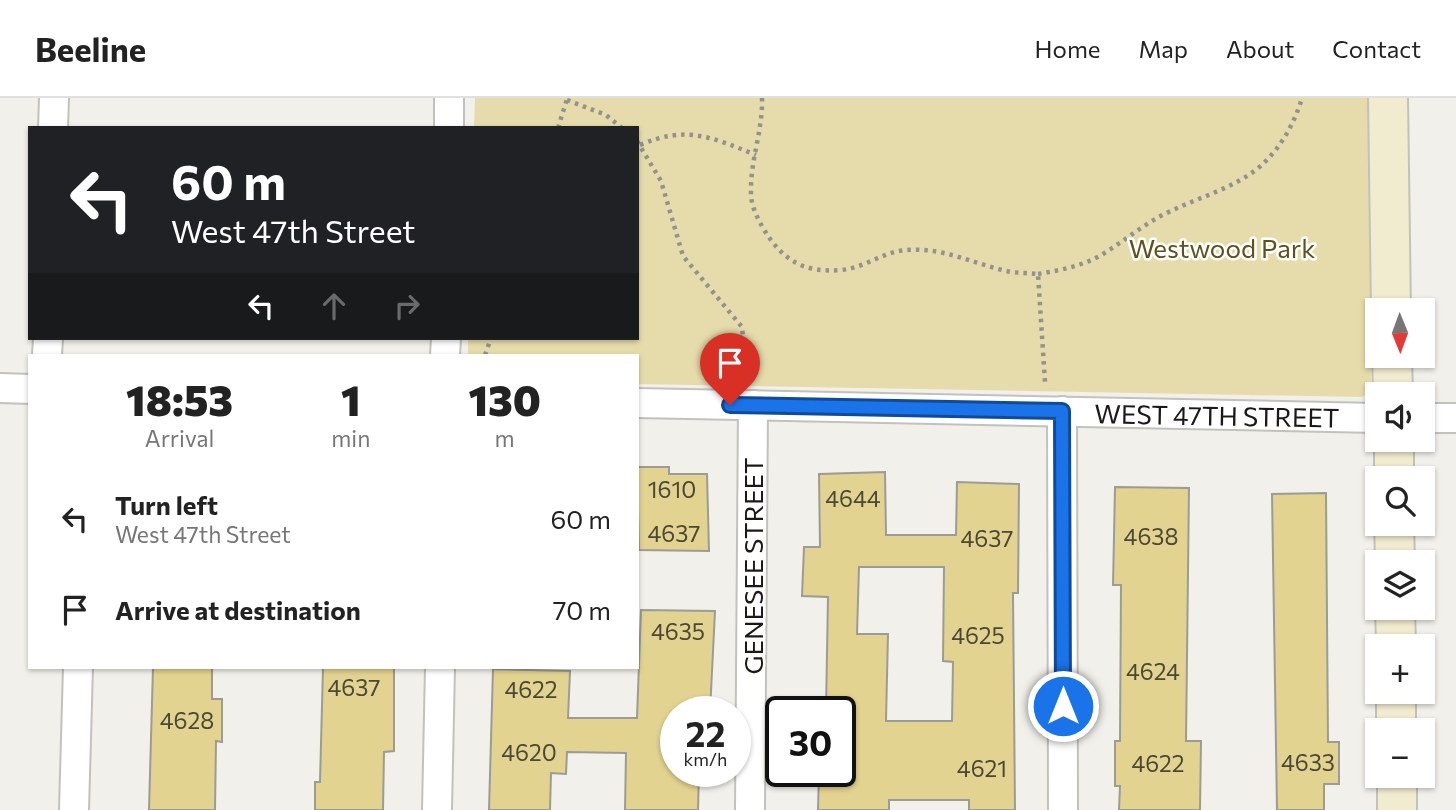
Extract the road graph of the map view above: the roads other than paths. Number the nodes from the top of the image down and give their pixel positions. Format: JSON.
{"nodes":[{"id":1,"x":54,"y":98,"type":"edge"},
{"id":2,"x":449,"y":98,"type":"edge"},
{"id":3,"x":1388,"y":98,"type":"edge"},
{"id":4,"x":53,"y":126,"type":"edge"},
{"id":5,"x":449,"y":126,"type":"edge"},
{"id":6,"x":1391,"y":298,"type":"edge"},
{"id":7,"x":0,"y":388,"type":"edge"},
{"id":8,"x":28,"y":389,"type":"edge"},
{"id":9,"x":639,"y":403,"type":"edge"},
{"id":10,"x":753,"y":405,"type":"junction"},
{"id":11,"x":1062,"y":411,"type":"junction"},
{"id":12,"x":1365,"y":418,"type":"edge"},
{"id":13,"x":1435,"y":418,"type":"edge"},
{"id":14,"x":1456,"y":418,"type":"edge"},
{"id":15,"x":78,"y":669,"type":"edge"},
{"id":16,"x":440,"y":669,"type":"edge"},
{"id":17,"x":1397,"y":788,"type":"edge"},
{"id":18,"x":74,"y":810,"type":"edge"},
{"id":19,"x":437,"y":810,"type":"edge"},
{"id":20,"x":750,"y":810,"type":"edge"},
{"id":21,"x":1063,"y":810,"type":"edge"},
{"id":22,"x":1397,"y":810,"type":"edge"}],
"edges":[{"from":1,"to":4,"type":"street"},
{"from":2,"to":5,"type":"street"},
{"from":3,"to":6,"type":"street"},
{"from":7,"to":8,"type":"street"},
{"from":9,"to":10,"type":"street","name":"WEST 47TH STREET"},
{"from":10,"to":11,"type":"street","name":"WEST 47TH STREET"},
{"from":10,"to":20,"type":"street","name":"GENESEE STREET"},
{"from":11,"to":12,"type":"street","name":"WEST 47TH STREET"},
{"from":11,"to":21,"type":"street"},
{"from":13,"to":14,"type":"street"},
{"from":15,"to":18,"type":"street"},
{"from":16,"to":19,"type":"street"},
{"from":17,"to":22,"type":"street"}]}
